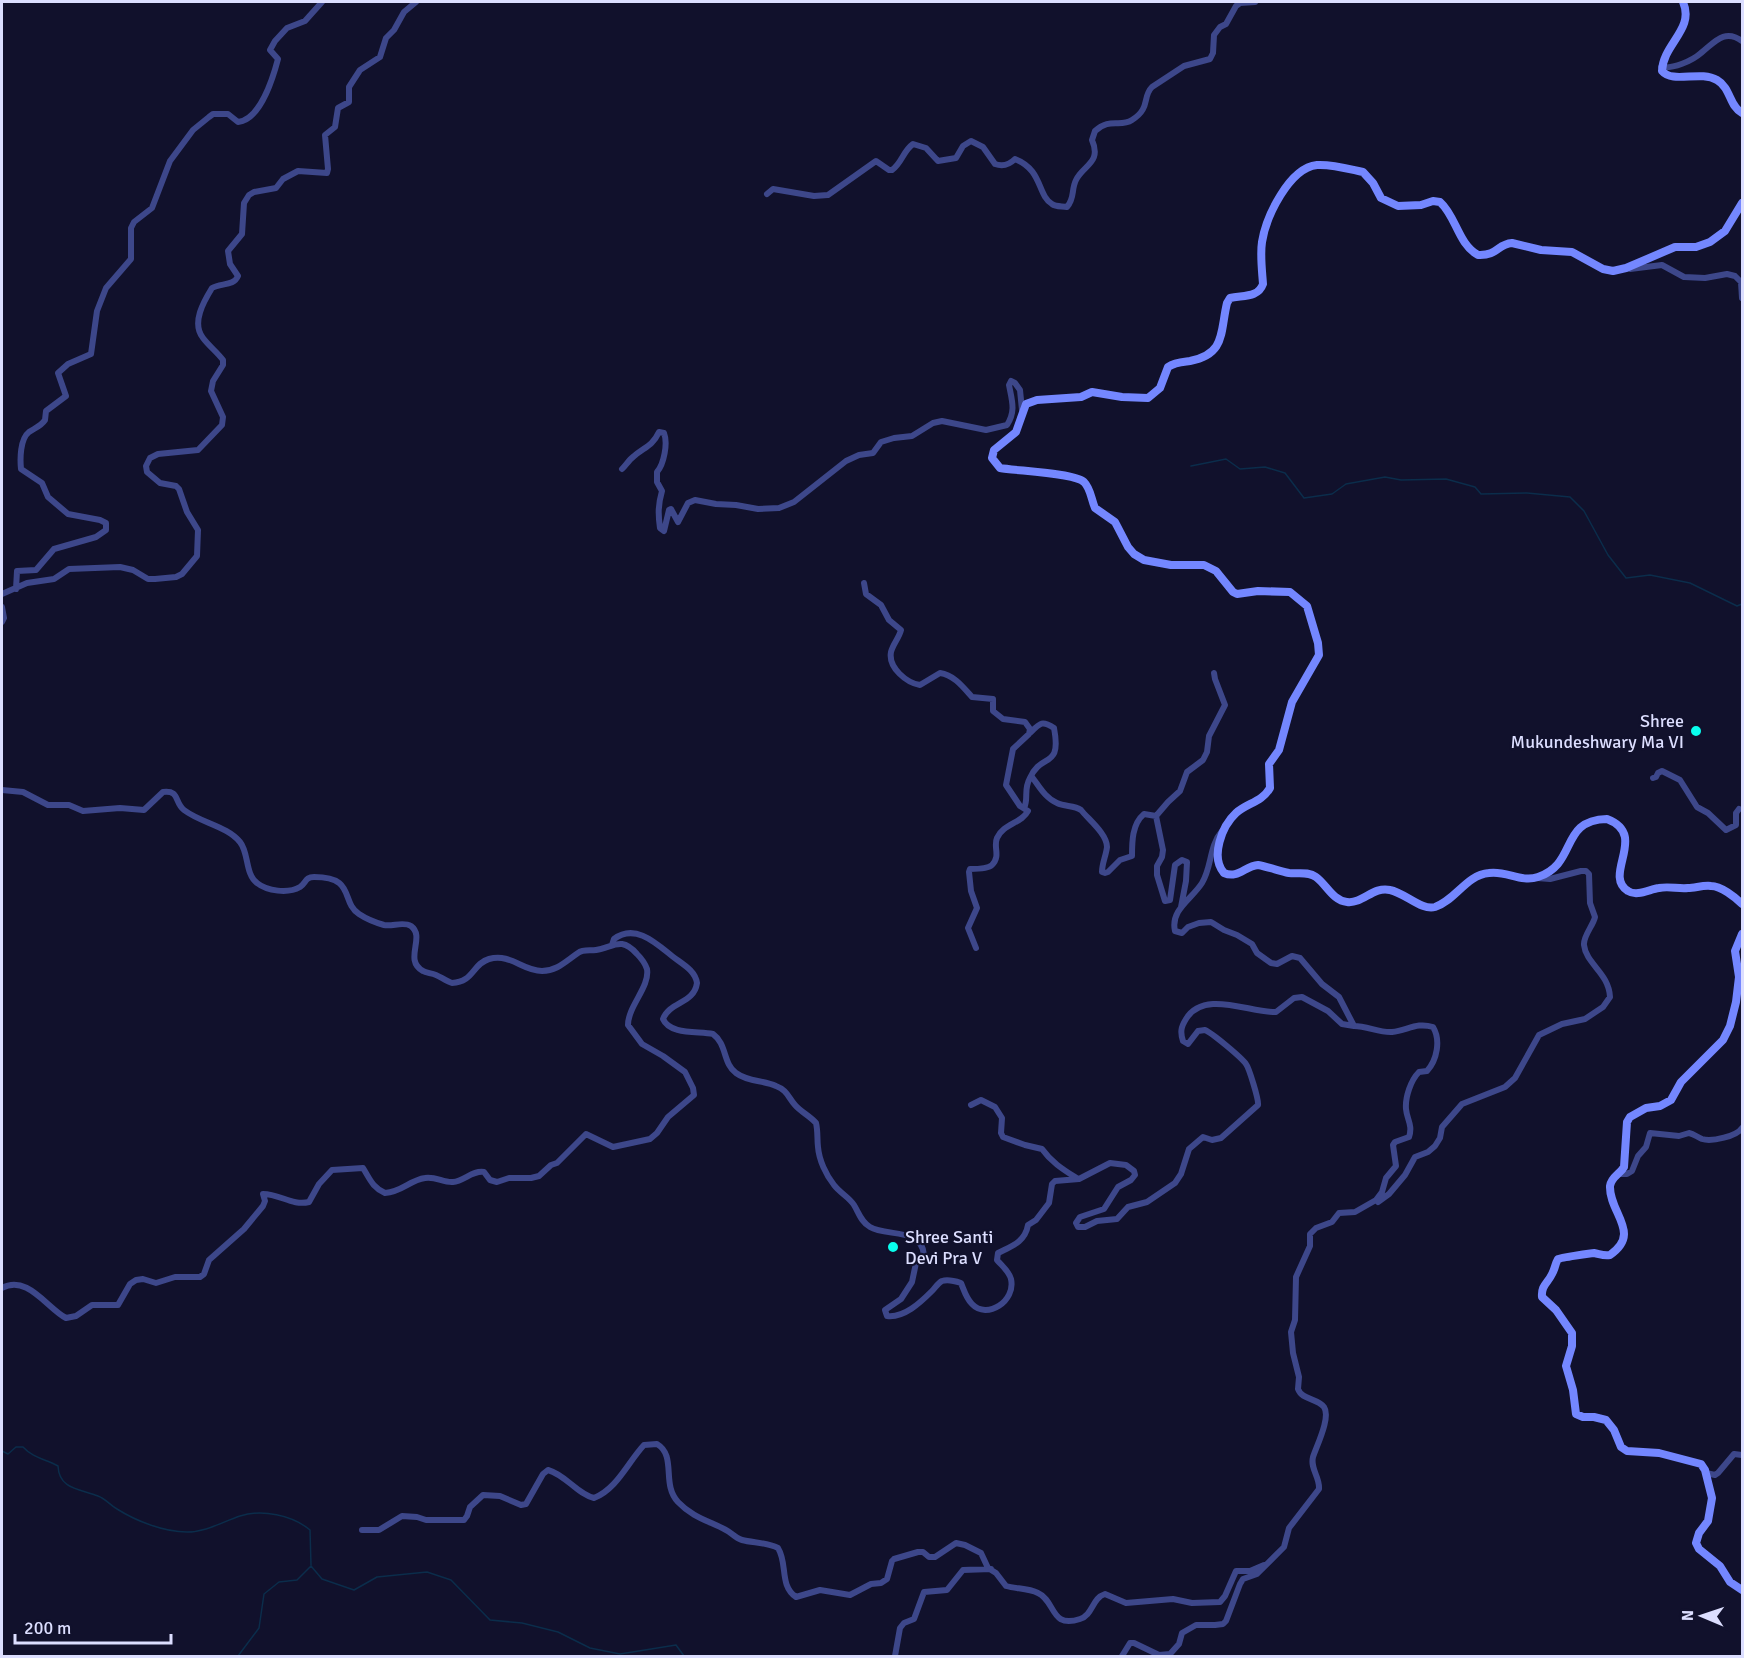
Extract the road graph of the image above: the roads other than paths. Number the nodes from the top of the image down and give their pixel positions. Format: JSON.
{"nodes":[{"id":1,"x":322,"y":2,"type":"edge"},
{"id":2,"x":416,"y":2,"type":"edge"},
{"id":3,"x":1255,"y":2,"type":"edge"},
{"id":4,"x":1683,"y":2,"type":"edge"},
{"id":5,"x":1743,"y":41,"type":"edge"},
{"id":6,"x":1661,"y":66,"type":"junction"},
{"id":7,"x":1743,"y":113,"type":"edge"},
{"id":8,"x":767,"y":194,"type":"dead end"},
{"id":9,"x":1743,"y":203,"type":"edge"},
{"id":10,"x":1626,"y":268,"type":"junction"},
{"id":11,"x":1743,"y":298,"type":"edge"},
{"id":12,"x":1022,"y":410,"type":"junction"},
{"id":13,"x":622,"y":469,"type":"dead end"},
{"id":14,"x":864,"y":583,"type":"dead end"},
{"id":15,"x":16,"y":589,"type":"junction"},
{"id":16,"x":2,"y":594,"type":"edge"},
{"id":17,"x":2,"y":607,"type":"edge"},
{"id":18,"x":2,"y":622,"type":"edge"},
{"id":19,"x":1214,"y":673,"type":"dead end"},
{"id":20,"x":1029,"y":734,"type":"junction"},
{"id":21,"x":1030,"y":778,"type":"junction"},
{"id":22,"x":1653,"y":778,"type":"dead end"},
{"id":23,"x":2,"y":790,"type":"edge"},
{"id":24,"x":1024,"y":808,"type":"junction"},
{"id":25,"x":1739,"y":809,"type":"dead end"},
{"id":26,"x":1156,"y":816,"type":"junction"},
{"id":27,"x":1226,"y":827,"type":"junction"},
{"id":28,"x":1535,"y":878,"type":"junction"},
{"id":29,"x":1743,"y":904,"type":"edge"},
{"id":30,"x":1181,"y":908,"type":"junction"},
{"id":31,"x":1743,"y":934,"type":"edge"},
{"id":32,"x":612,"y":945,"type":"junction"},
{"id":33,"x":976,"y":948,"type":"dead end"},
{"id":34,"x":1354,"y":1026,"type":"junction"},
{"id":35,"x":971,"y":1105,"type":"dead end"},
{"id":36,"x":1743,"y":1128,"type":"edge"},
{"id":37,"x":1618,"y":1174,"type":"junction"},
{"id":38,"x":1079,"y":1179,"type":"junction"},
{"id":39,"x":1371,"y":1203,"type":"junction"},
{"id":40,"x":2,"y":1288,"type":"edge"},
{"id":41,"x":1743,"y":1455,"type":"edge"},
{"id":42,"x":1706,"y":1473,"type":"junction"},
{"id":43,"x":362,"y":1530,"type":"dead end"},
{"id":44,"x":1264,"y":1565,"type":"junction"},
{"id":45,"x":991,"y":1569,"type":"junction"},
{"id":46,"x":1743,"y":1590,"type":"edge"},
{"id":47,"x":895,"y":1656,"type":"edge"},
{"id":48,"x":1122,"y":1656,"type":"edge"}],
"edges":[{"from":1,"to":15,"type":"street"},
{"from":2,"to":15,"type":"street"},
{"from":3,"to":8,"type":"street"},
{"from":4,"to":6,"type":"street"},
{"from":5,"to":6,"type":"street"},
{"from":6,"to":7,"type":"street"},
{"from":9,"to":10,"type":"street"},
{"from":10,"to":11,"type":"street"},
{"from":10,"to":12,"type":"street"},
{"from":12,"to":13,"type":"street"},
{"from":12,"to":27,"type":"street"},
{"from":14,"to":20,"type":"street"},
{"from":15,"to":16,"type":"street"},
{"from":17,"to":18,"type":"street"},
{"from":19,"to":26,"type":"street"},
{"from":20,"to":21,"type":"street"},
{"from":20,"to":24,"type":"street"},
{"from":21,"to":24,"type":"street"},
{"from":21,"to":26,"type":"street"},
{"from":22,"to":25,"type":"street"},
{"from":23,"to":32,"type":"street"},
{"from":24,"to":33,"type":"street"},
{"from":26,"to":30,"type":"street"},
{"from":27,"to":28,"type":"street"},
{"from":27,"to":30,"type":"street"},
{"from":28,"to":29,"type":"street"},
{"from":28,"to":39,"type":"street"},
{"from":30,"to":34,"type":"street"},
{"from":31,"to":37,"type":"street"},
{"from":32,"to":38,"type":"street"},
{"from":32,"to":40,"type":"street"},
{"from":34,"to":38,"type":"street"},
{"from":34,"to":39,"type":"street"},
{"from":35,"to":38,"type":"street"},
{"from":36,"to":37,"type":"street"},
{"from":37,"to":42,"type":"street"},
{"from":39,"to":44,"type":"street"},
{"from":41,"to":42,"type":"street"},
{"from":42,"to":46,"type":"street"},
{"from":43,"to":45,"type":"street"},
{"from":44,"to":45,"type":"street"},
{"from":44,"to":48,"type":"street"},
{"from":45,"to":47,"type":"street"}]}
